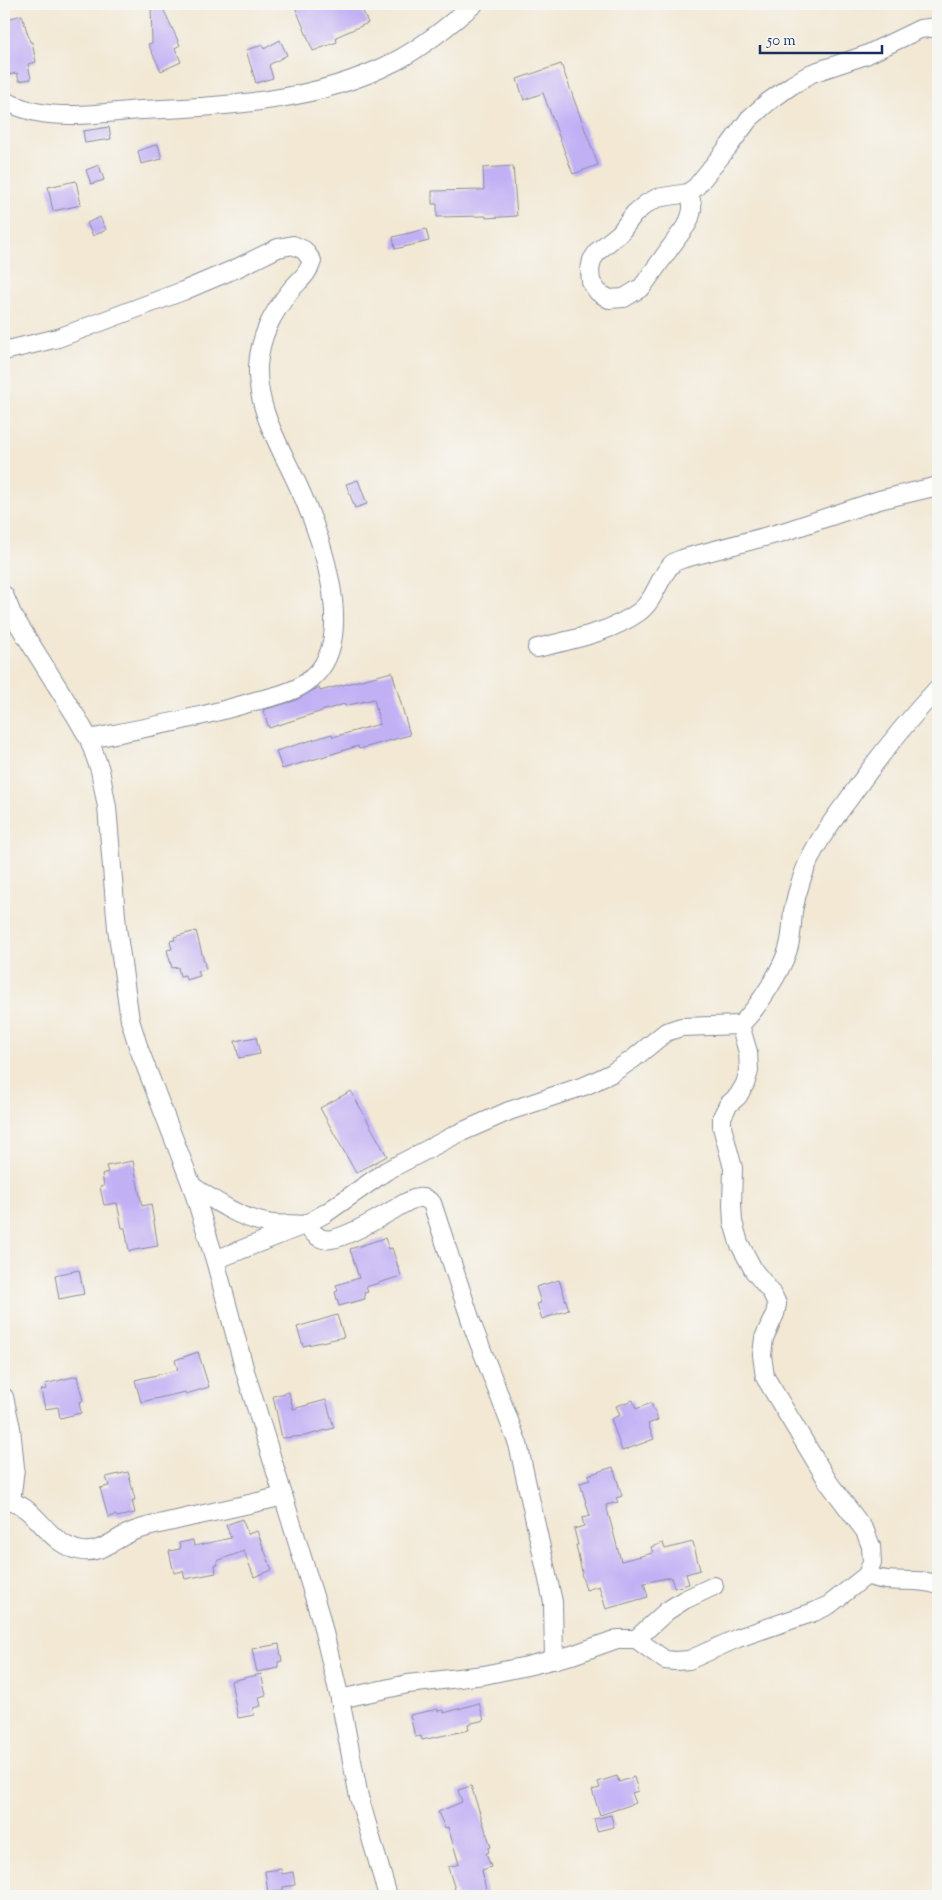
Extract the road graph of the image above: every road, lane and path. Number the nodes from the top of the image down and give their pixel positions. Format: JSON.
{"nodes":[{"id":1,"x":474,"y":4,"type":"edge"},
{"id":2,"x":938,"y":27,"type":"edge"},
{"id":3,"x":4,"y":101,"type":"edge"},
{"id":4,"x":688,"y":192,"type":"junction"},
{"id":5,"x":4,"y":351,"type":"edge"},
{"id":6,"x":938,"y":486,"type":"edge"},
{"id":7,"x":4,"y":595,"type":"edge"},
{"id":8,"x":537,"y":648,"type":"dead end"},
{"id":9,"x":938,"y":688,"type":"edge"},
{"id":10,"x":89,"y":739,"type":"junction"},
{"id":11,"x":740,"y":1025,"type":"junction"},
{"id":12,"x":192,"y":1186,"type":"junction"},
{"id":13,"x":304,"y":1225,"type":"junction"},
{"id":14,"x":215,"y":1260,"type":"junction"},
{"id":15,"x":4,"y":1396,"type":"edge"},
{"id":16,"x":283,"y":1496,"type":"junction"},
{"id":17,"x":8,"y":1501,"type":"edge"},
{"id":18,"x":867,"y":1575,"type":"junction"},
{"id":19,"x":938,"y":1585,"type":"edge"},
{"id":20,"x":714,"y":1586,"type":"dead end"},
{"id":21,"x":636,"y":1639,"type":"junction"},
{"id":22,"x":554,"y":1660,"type":"junction"},
{"id":23,"x":340,"y":1699,"type":"junction"},
{"id":24,"x":388,"y":1896,"type":"edge"}],
"edges":[{"from":1,"to":3,"type":"street"},
{"from":2,"to":4,"type":"street"},
{"from":4,"to":4,"type":"street"},
{"from":5,"to":10,"type":"street"},
{"from":6,"to":8,"type":"street"},
{"from":7,"to":10,"type":"street"},
{"from":9,"to":11,"type":"street"},
{"from":10,"to":12,"type":"street"},
{"from":11,"to":13,"type":"street"},
{"from":11,"to":18,"type":"street"},
{"from":12,"to":13,"type":"street"},
{"from":12,"to":14,"type":"street"},
{"from":13,"to":14,"type":"street"},
{"from":13,"to":22,"type":"street"},
{"from":14,"to":16,"type":"street"},
{"from":15,"to":17,"type":"street"},
{"from":16,"to":17,"type":"street"},
{"from":16,"to":23,"type":"street"},
{"from":18,"to":19,"type":"street"},
{"from":18,"to":21,"type":"street"},
{"from":20,"to":21,"type":"street"},
{"from":21,"to":22,"type":"street"},
{"from":22,"to":23,"type":"street"},
{"from":23,"to":24,"type":"street"}]}
